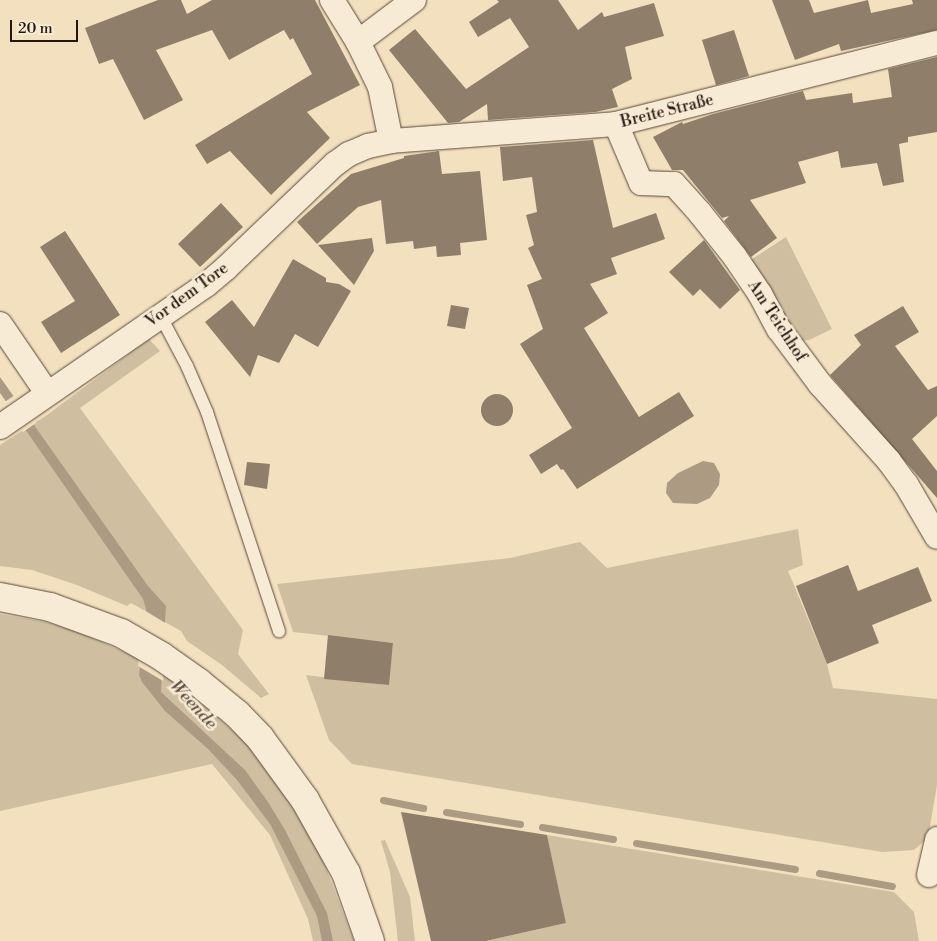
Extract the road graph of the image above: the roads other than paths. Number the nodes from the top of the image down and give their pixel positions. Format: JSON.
{"nodes":[{"id":1,"x":332,"y":0,"type":"edge"},
{"id":2,"x":414,"y":0,"type":"edge"},
{"id":3,"x":358,"y":42,"type":"junction"},
{"id":4,"x":937,"y":43,"type":"edge"},
{"id":5,"x":616,"y":124,"type":"junction"},
{"id":6,"x":391,"y":141,"type":"junction"},
{"id":7,"x":160,"y":315,"type":"junction"},
{"id":8,"x":0,"y":324,"type":"edge"},
{"id":9,"x":41,"y":397,"type":"junction"},
{"id":10,"x":2,"y":425,"type":"edge"},
{"id":11,"x":937,"y":537,"type":"edge"},
{"id":12,"x":0,"y":597,"type":"edge"},
{"id":13,"x":279,"y":631,"type":"dead end"},
{"id":14,"x":937,"y":839,"type":"edge"},
{"id":15,"x":929,"y":875,"type":"dead end"},
{"id":16,"x":370,"y":941,"type":"edge"}],
"edges":[{"from":1,"to":3,"type":"street"},
{"from":2,"to":3,"type":"street"},
{"from":3,"to":6,"type":"street"},
{"from":4,"to":5,"type":"street","name":"Breite Straße"},
{"from":5,"to":6,"type":"street","name":"Breite Straße"},
{"from":5,"to":11,"type":"street","name":"Am Teichhof"},
{"from":6,"to":7,"type":"street","name":"Vor dem Tore"},
{"from":7,"to":9,"type":"street","name":"Vor dem Tore"},
{"from":7,"to":13,"type":"lane"},
{"from":8,"to":9,"type":"street"},
{"from":9,"to":10,"type":"street","name":"Vor dem Tore"},
{"from":12,"to":16,"type":"main road"},
{"from":14,"to":15,"type":"street"}]}
